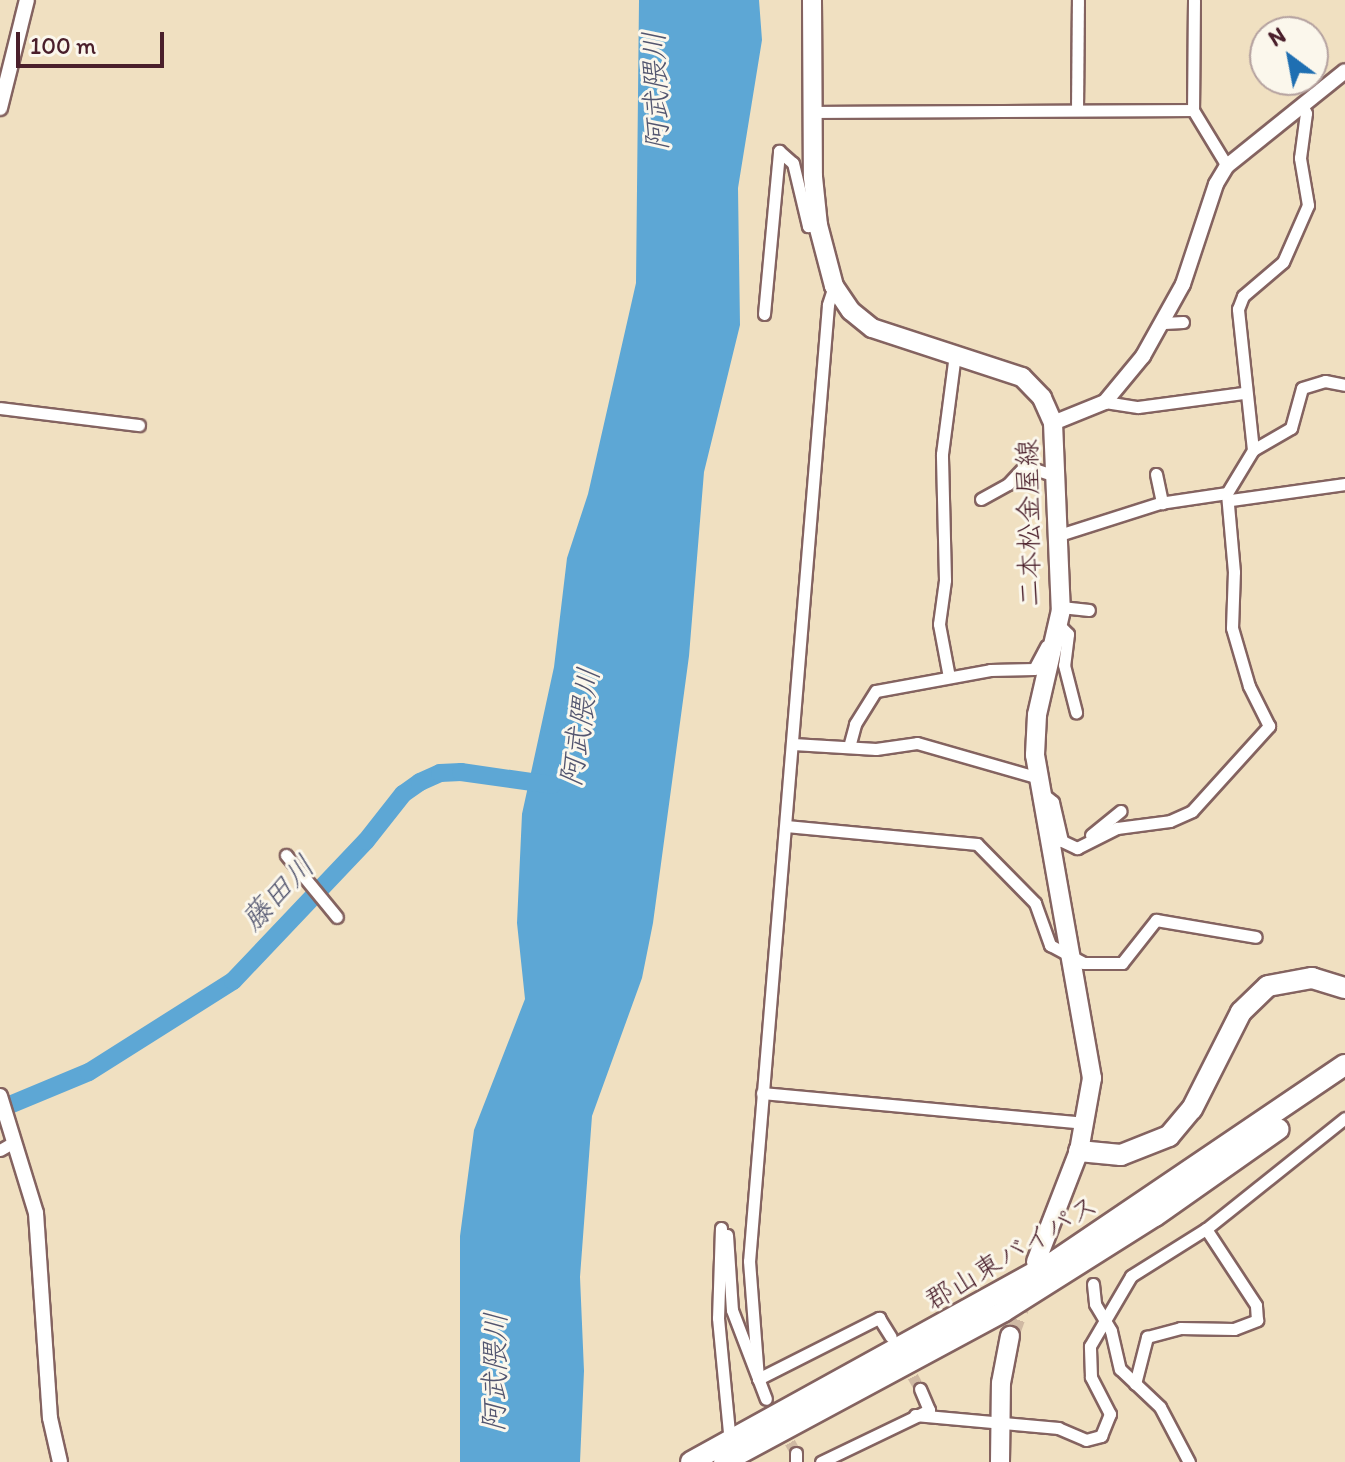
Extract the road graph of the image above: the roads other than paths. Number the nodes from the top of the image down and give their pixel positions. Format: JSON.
{"nodes":[{"id":1,"x":27,"y":0,"type":"edge"},
{"id":2,"x":812,"y":0,"type":"edge"},
{"id":3,"x":1078,"y":0,"type":"edge"},
{"id":4,"x":1194,"y":0,"type":"edge"},
{"id":5,"x":1345,"y":71,"type":"edge"},
{"id":6,"x":1302,"y":105,"type":"junction"},
{"id":7,"x":0,"y":108,"type":"edge"},
{"id":8,"x":1077,"y":110,"type":"junction"},
{"id":9,"x":1193,"y":110,"type":"junction"},
{"id":10,"x":812,"y":112,"type":"junction"},
{"id":11,"x":1227,"y":166,"type":"junction"},
{"id":12,"x":818,"y":225,"type":"junction"},
{"id":13,"x":834,"y":286,"type":"junction"},
{"id":14,"x":764,"y":314,"type":"dead end"},
{"id":15,"x":1183,"y":322,"type":"dead end"},
{"id":16,"x":1164,"y":323,"type":"junction"},
{"id":17,"x":955,"y":354,"type":"junction"},
{"id":18,"x":1345,"y":385,"type":"edge"},
{"id":19,"x":1243,"y":393,"type":"junction"},
{"id":20,"x":1105,"y":402,"type":"junction"},
{"id":21,"x":0,"y":408,"type":"edge"},
{"id":22,"x":1053,"y":423,"type":"junction"},
{"id":23,"x":139,"y":425,"type":"dead end"},
{"id":24,"x":1253,"y":450,"type":"junction"},
{"id":25,"x":1156,"y":474,"type":"dead end"},
{"id":26,"x":1056,"y":476,"type":"junction"},
{"id":27,"x":1345,"y":484,"type":"edge"},
{"id":28,"x":1229,"y":496,"type":"junction"},
{"id":29,"x":981,"y":499,"type":"dead end"},
{"id":30,"x":1162,"y":503,"type":"junction"},
{"id":31,"x":1059,"y":535,"type":"junction"},
{"id":32,"x":1089,"y":610,"type":"dead end"},
{"id":33,"x":1058,"y":623,"type":"junction"},
{"id":34,"x":949,"y":677,"type":"junction"},
{"id":35,"x":1076,"y":712,"type":"dead end"},
{"id":36,"x":793,"y":744,"type":"junction"},
{"id":37,"x":849,"y":747,"type":"junction"},
{"id":38,"x":1040,"y":786,"type":"junction"},
{"id":39,"x":1121,"y":811,"type":"dead end"},
{"id":40,"x":786,"y":826,"type":"junction"},
{"id":41,"x":1087,"y":843,"type":"junction"},
{"id":42,"x":288,"y":857,"type":"dead end"},
{"id":43,"x":335,"y":914,"type":"dead end"},
{"id":44,"x":1256,"y":937,"type":"dead end"},
{"id":45,"x":1072,"y":959,"type":"junction"},
{"id":46,"x":1345,"y":988,"type":"edge"},
{"id":47,"x":1345,"y":1065,"type":"edge"},
{"id":48,"x":1345,"y":1075,"type":"edge"},
{"id":49,"x":762,"y":1093,"type":"junction"},
{"id":50,"x":0,"y":1096,"type":"edge"},
{"id":51,"x":1345,"y":1118,"type":"edge"},
{"id":52,"x":1086,"y":1123,"type":"junction"},
{"id":53,"x":13,"y":1139,"type":"junction"},
{"id":54,"x":0,"y":1150,"type":"edge"},
{"id":55,"x":1079,"y":1151,"type":"junction"},
{"id":56,"x":1206,"y":1229,"type":"junction"},
{"id":57,"x":1036,"y":1262,"type":"dead end"},
{"id":58,"x":1093,"y":1284,"type":"dead end"},
{"id":59,"x":1105,"y":1320,"type":"junction"},
{"id":60,"x":1010,"y":1336,"type":"tunnel mouth"},
{"id":61,"x":891,"y":1337,"type":"dead end"},
{"id":62,"x":758,"y":1379,"type":"junction"},
{"id":63,"x":1135,"y":1384,"type":"junction"},
{"id":64,"x":920,"y":1389,"type":"tunnel mouth"},
{"id":65,"x":766,"y":1399,"type":"tunnel mouth"},
{"id":66,"x":915,"y":1415,"type":"junction"},
{"id":67,"x":1000,"y":1424,"type":"junction"},
{"id":68,"x":725,"y":1455,"type":"edge"},
{"id":69,"x":60,"y":1462,"type":"edge"},
{"id":70,"x":691,"y":1462,"type":"edge"},
{"id":71,"x":821,"y":1462,"type":"edge"},
{"id":72,"x":1000,"y":1462,"type":"edge"},
{"id":73,"x":1189,"y":1462,"type":"edge"}],
"edges":[{"from":1,"to":7,"type":"street"},
{"from":2,"to":10,"type":"main road","name":"二本松金屋線"},
{"from":3,"to":8,"type":"street"},
{"from":4,"to":9,"type":"street"},
{"from":5,"to":6,"type":"street"},
{"from":6,"to":11,"type":"street"},
{"from":6,"to":19,"type":"street"},
{"from":8,"to":9,"type":"street"},
{"from":8,"to":10,"type":"street"},
{"from":9,"to":11,"type":"street"},
{"from":10,"to":12,"type":"main road","name":"二本松金屋線"},
{"from":11,"to":16,"type":"street"},
{"from":12,"to":13,"type":"main road","name":"二本松金屋線"},
{"from":12,"to":14,"type":"street"},
{"from":13,"to":17,"type":"main road","name":"二本松金屋線"},
{"from":13,"to":36,"type":"street"},
{"from":15,"to":16,"type":"street"},
{"from":16,"to":20,"type":"street"},
{"from":17,"to":22,"type":"main road","name":"二本松金屋線"},
{"from":17,"to":34,"type":"street"},
{"from":18,"to":24,"type":"street"},
{"from":19,"to":20,"type":"street"},
{"from":19,"to":24,"type":"street"},
{"from":20,"to":22,"type":"street"},
{"from":21,"to":23,"type":"street"},
{"from":22,"to":26,"type":"main road","name":"二本松金屋線"},
{"from":24,"to":28,"type":"street"},
{"from":25,"to":30,"type":"street"},
{"from":26,"to":29,"type":"street"},
{"from":26,"to":31,"type":"main road","name":"二本松金屋線"},
{"from":27,"to":28,"type":"street"},
{"from":28,"to":30,"type":"street"},
{"from":28,"to":41,"type":"street"},
{"from":30,"to":31,"type":"street"},
{"from":31,"to":33,"type":"main road","name":"二本松金屋線"},
{"from":32,"to":33,"type":"street"},
{"from":33,"to":34,"type":"street"},
{"from":33,"to":35,"type":"street"},
{"from":33,"to":38,"type":"main road","name":"二本松金屋線"},
{"from":34,"to":37,"type":"street"},
{"from":36,"to":37,"type":"street"},
{"from":36,"to":40,"type":"street"},
{"from":37,"to":38,"type":"street"},
{"from":38,"to":41,"type":"street"},
{"from":38,"to":45,"type":"main road","name":"二本松金屋線"},
{"from":39,"to":41,"type":"street"},
{"from":40,"to":45,"type":"street"},
{"from":40,"to":49,"type":"street"},
{"from":42,"to":43,"type":"street"},
{"from":44,"to":45,"type":"street"},
{"from":45,"to":52,"type":"main road","name":"二本松金屋線"},
{"from":46,"to":55,"type":"highway"},
{"from":47,"to":68,"type":"highway","name":"郡山東バイパス"},
{"from":48,"to":68,"type":"highway","name":"郡山東バイパス"},
{"from":49,"to":52,"type":"street"},
{"from":49,"to":62,"type":"street"},
{"from":50,"to":53,"type":"street"},
{"from":51,"to":56,"type":"street"},
{"from":52,"to":55,"type":"main road","name":"二本松金屋線"},
{"from":53,"to":54,"type":"street"},
{"from":53,"to":69,"type":"street"},
{"from":55,"to":57,"type":"main road","name":"二本松金屋線"},
{"from":56,"to":59,"type":"street"},
{"from":56,"to":63,"type":"street"},
{"from":58,"to":59,"type":"street"},
{"from":59,"to":63,"type":"street"},
{"from":59,"to":67,"type":"street"},
{"from":60,"to":67,"type":"main road"},
{"from":61,"to":62,"type":"street"},
{"from":62,"to":65,"type":"street"},
{"from":62,"to":68,"type":"street"},
{"from":63,"to":73,"type":"street"},
{"from":64,"to":66,"type":"street"},
{"from":66,"to":67,"type":"street"},
{"from":66,"to":71,"type":"street"},
{"from":67,"to":72,"type":"main road"},
{"from":68,"to":70,"type":"highway","name":"郡山東バイパス"}]}
